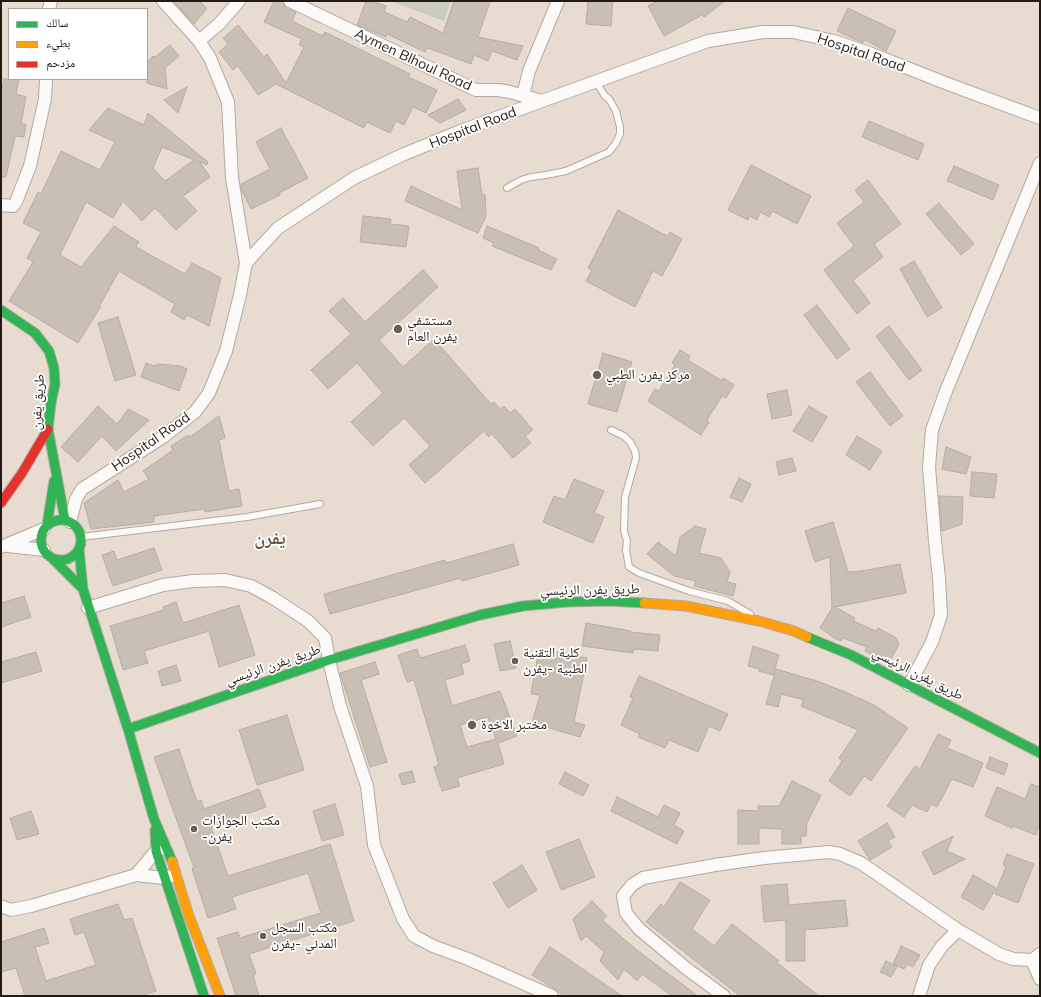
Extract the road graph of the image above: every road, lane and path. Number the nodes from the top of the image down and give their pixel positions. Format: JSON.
{"nodes":[{"id":1,"x":163,"y":1,"type":"edge"},
{"id":2,"x":239,"y":1,"type":"edge"},
{"id":3,"x":290,"y":1,"type":"edge"},
{"id":4,"x":558,"y":1,"type":"edge"},
{"id":5,"x":199,"y":40,"type":"junction"},
{"id":6,"x":46,"y":80,"type":"edge"},
{"id":7,"x":596,"y":82,"type":"junction"},
{"id":8,"x":523,"y":95,"type":"junction"},
{"id":9,"x":542,"y":101,"type":"junction"},
{"id":10,"x":1040,"y":118,"type":"edge"},
{"id":11,"x":1040,"y":163,"type":"edge"},
{"id":12,"x":507,"y":188,"type":"dead end"},
{"id":13,"x":1,"y":205,"type":"edge"},
{"id":14,"x":246,"y":263,"type":"junction"},
{"id":15,"x":1,"y":311,"type":"edge"},
{"id":16,"x":48,"y":429,"type":"junction"},
{"id":17,"x":611,"y":430,"type":"dead end"},
{"id":18,"x":56,"y":472,"type":"junction"},
{"id":19,"x":1,"y":503,"type":"edge"},
{"id":20,"x":320,"y":504,"type":"dead end"},
{"id":21,"x":67,"y":521,"type":"junction"},
{"id":22,"x":45,"y":527,"type":"junction"},
{"id":23,"x":81,"y":537,"type":"junction"},
{"id":24,"x":4,"y":546,"type":"edge"},
{"id":25,"x":79,"y":549,"type":"junction"},
{"id":26,"x":48,"y":554,"type":"junction"},
{"id":27,"x":83,"y":589,"type":"junction"},
{"id":28,"x":88,"y":608,"type":"junction"},
{"id":29,"x":760,"y":621,"type":"junction"},
{"id":30,"x":329,"y":660,"type":"junction"},
{"id":31,"x":909,"y":684,"type":"junction"},
{"id":32,"x":128,"y":729,"type":"junction"},
{"id":33,"x":1040,"y":753,"type":"edge"},
{"id":34,"x":162,"y":849,"type":"junction"},
{"id":35,"x":136,"y":876,"type":"junction"},
{"id":36,"x":170,"y":877,"type":"junction"},
{"id":37,"x":1,"y":906,"type":"edge"},
{"id":38,"x":958,"y":930,"type":"junction"},
{"id":39,"x":1036,"y":957,"type":"edge"},
{"id":40,"x":1040,"y":979,"type":"edge"},
{"id":41,"x":204,"y":996,"type":"edge"},
{"id":42,"x":220,"y":996,"type":"edge"},
{"id":43,"x":552,"y":996,"type":"edge"},
{"id":44,"x":724,"y":996,"type":"edge"},
{"id":45,"x":919,"y":996,"type":"edge"}],
"edges":[{"from":1,"to":5,"type":"street"},
{"from":2,"to":5,"type":"street"},
{"from":3,"to":8,"type":"street","name":"Aymen Blhoul Road"},
{"from":4,"to":8,"type":"street"},
{"from":5,"to":14,"type":"street"},
{"from":6,"to":13,"type":"street"},
{"from":7,"to":9,"type":"street","name":"Hospital Road"},
{"from":7,"to":10,"type":"street","name":"Hospital Road"},
{"from":7,"to":12,"type":"lane"},
{"from":8,"to":9,"type":"street","name":"Aymen Blhoul Road"},
{"from":9,"to":14,"type":"street","name":"Hospital Road"},
{"from":11,"to":31,"type":"street"},
{"from":14,"to":21,"type":"street","name":"Hospital Road"},
{"from":15,"to":16,"type":"main road","name":"طريق يفرن"},
{"from":16,"to":18,"type":"main road","name":"طريق يفرن"},
{"from":16,"to":19,"type":"main road"},
{"from":17,"to":29,"type":"lane"},
{"from":18,"to":21,"type":"main road","name":"طريق يفرن"},
{"from":18,"to":22,"type":"main road"},
{"from":20,"to":23,"type":"lane"},
{"from":21,"to":22,"type":"main road"},
{"from":21,"to":23,"type":"main road"},
{"from":22,"to":24,"type":"street"},
{"from":22,"to":26,"type":"main road"},
{"from":23,"to":25,"type":"main road"},
{"from":24,"to":26,"type":"street"},
{"from":25,"to":26,"type":"main road"},
{"from":25,"to":27,"type":"main road"},
{"from":26,"to":27,"type":"main road"},
{"from":27,"to":28,"type":"main road"},
{"from":28,"to":30,"type":"street"},
{"from":28,"to":32,"type":"main road"},
{"from":29,"to":30,"type":"main road","name":"طريق يفرن الرئيسي"},
{"from":29,"to":31,"type":"main road","name":"طريق يفرن الرئيسي"},
{"from":30,"to":32,"type":"main road","name":"طريق يفرن الرئيسي"},
{"from":30,"to":43,"type":"street"},
{"from":31,"to":33,"type":"main road","name":"طريق يفرن الرئيسي"},
{"from":32,"to":34,"type":"main road"},
{"from":34,"to":35,"type":"street"},
{"from":34,"to":36,"type":"main road"},
{"from":34,"to":36,"type":"main road"},
{"from":35,"to":36,"type":"street"},
{"from":35,"to":37,"type":"street"},
{"from":36,"to":41,"type":"main road"},
{"from":36,"to":42,"type":"main road"},
{"from":38,"to":39,"type":"street"},
{"from":38,"to":44,"type":"street"},
{"from":38,"to":45,"type":"street"},
{"from":39,"to":40,"type":"street"}]}
